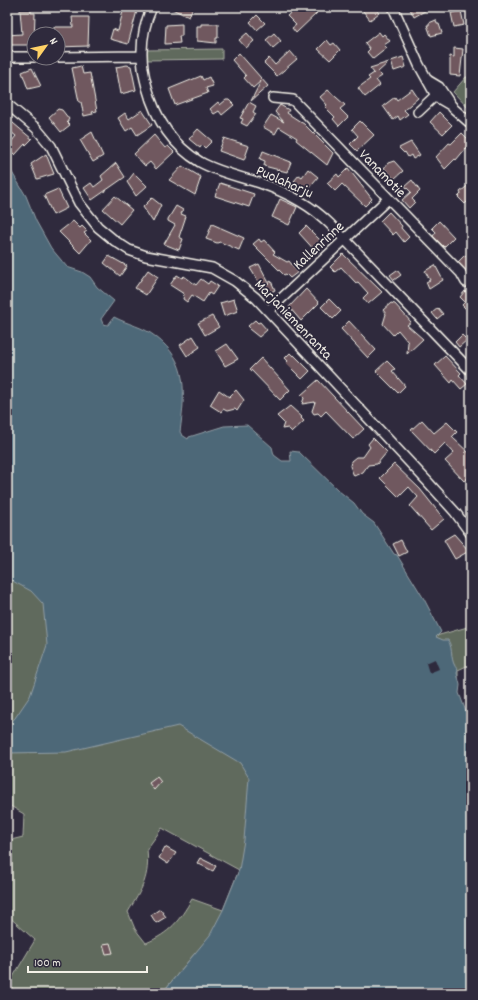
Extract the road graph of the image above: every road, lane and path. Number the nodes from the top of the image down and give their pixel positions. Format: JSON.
{"nodes":[{"id":1,"x":152,"y":7,"type":"edge"},
{"id":2,"x":393,"y":7,"type":"edge"},
{"id":3,"x":140,"y":56,"type":"junction"},
{"id":4,"x":7,"y":57,"type":"edge"},
{"id":5,"x":26,"y":57,"type":"edge"},
{"id":6,"x":66,"y":57,"type":"edge"},
{"id":7,"x":428,"y":80,"type":"junction"},
{"id":8,"x":436,"y":95,"type":"junction"},
{"id":9,"x":273,"y":98,"type":"dead end"},
{"id":10,"x":7,"y":104,"type":"edge"},
{"id":11,"x":452,"y":106,"type":"junction"},
{"id":12,"x":418,"y":112,"type":"dead end"},
{"id":13,"x":471,"y":124,"type":"edge"},
{"id":14,"x":388,"y":199,"type":"junction"},
{"id":15,"x":345,"y":240,"type":"junction"},
{"id":16,"x":466,"y":282,"type":"dead end"},
{"id":17,"x":268,"y":312,"type":"junction"},
{"id":18,"x":471,"y":371,"type":"edge"},
{"id":19,"x":471,"y":534,"type":"edge"}],
"edges":[{"from":1,"to":3,"type":"street","name":"Puolaharju"},
{"from":2,"to":7,"type":"street"},
{"from":3,"to":6,"type":"street"},
{"from":3,"to":15,"type":"street","name":"Puolaharju"},
{"from":4,"to":5,"type":"street"},
{"from":7,"to":8,"type":"street"},
{"from":7,"to":11,"type":"street"},
{"from":8,"to":11,"type":"street"},
{"from":8,"to":12,"type":"street"},
{"from":9,"to":14,"type":"street","name":"Vanamotie"},
{"from":10,"to":17,"type":"street","name":"Marjaniemenranta"},
{"from":11,"to":13,"type":"street"},
{"from":14,"to":15,"type":"street","name":"Kallenrinne"},
{"from":14,"to":16,"type":"street","name":"Vanamotie"},
{"from":15,"to":17,"type":"street","name":"Kallenrinne"},
{"from":15,"to":18,"type":"street","name":"Puolaharju"},
{"from":17,"to":19,"type":"street","name":"Marjaniemenranta"}]}
